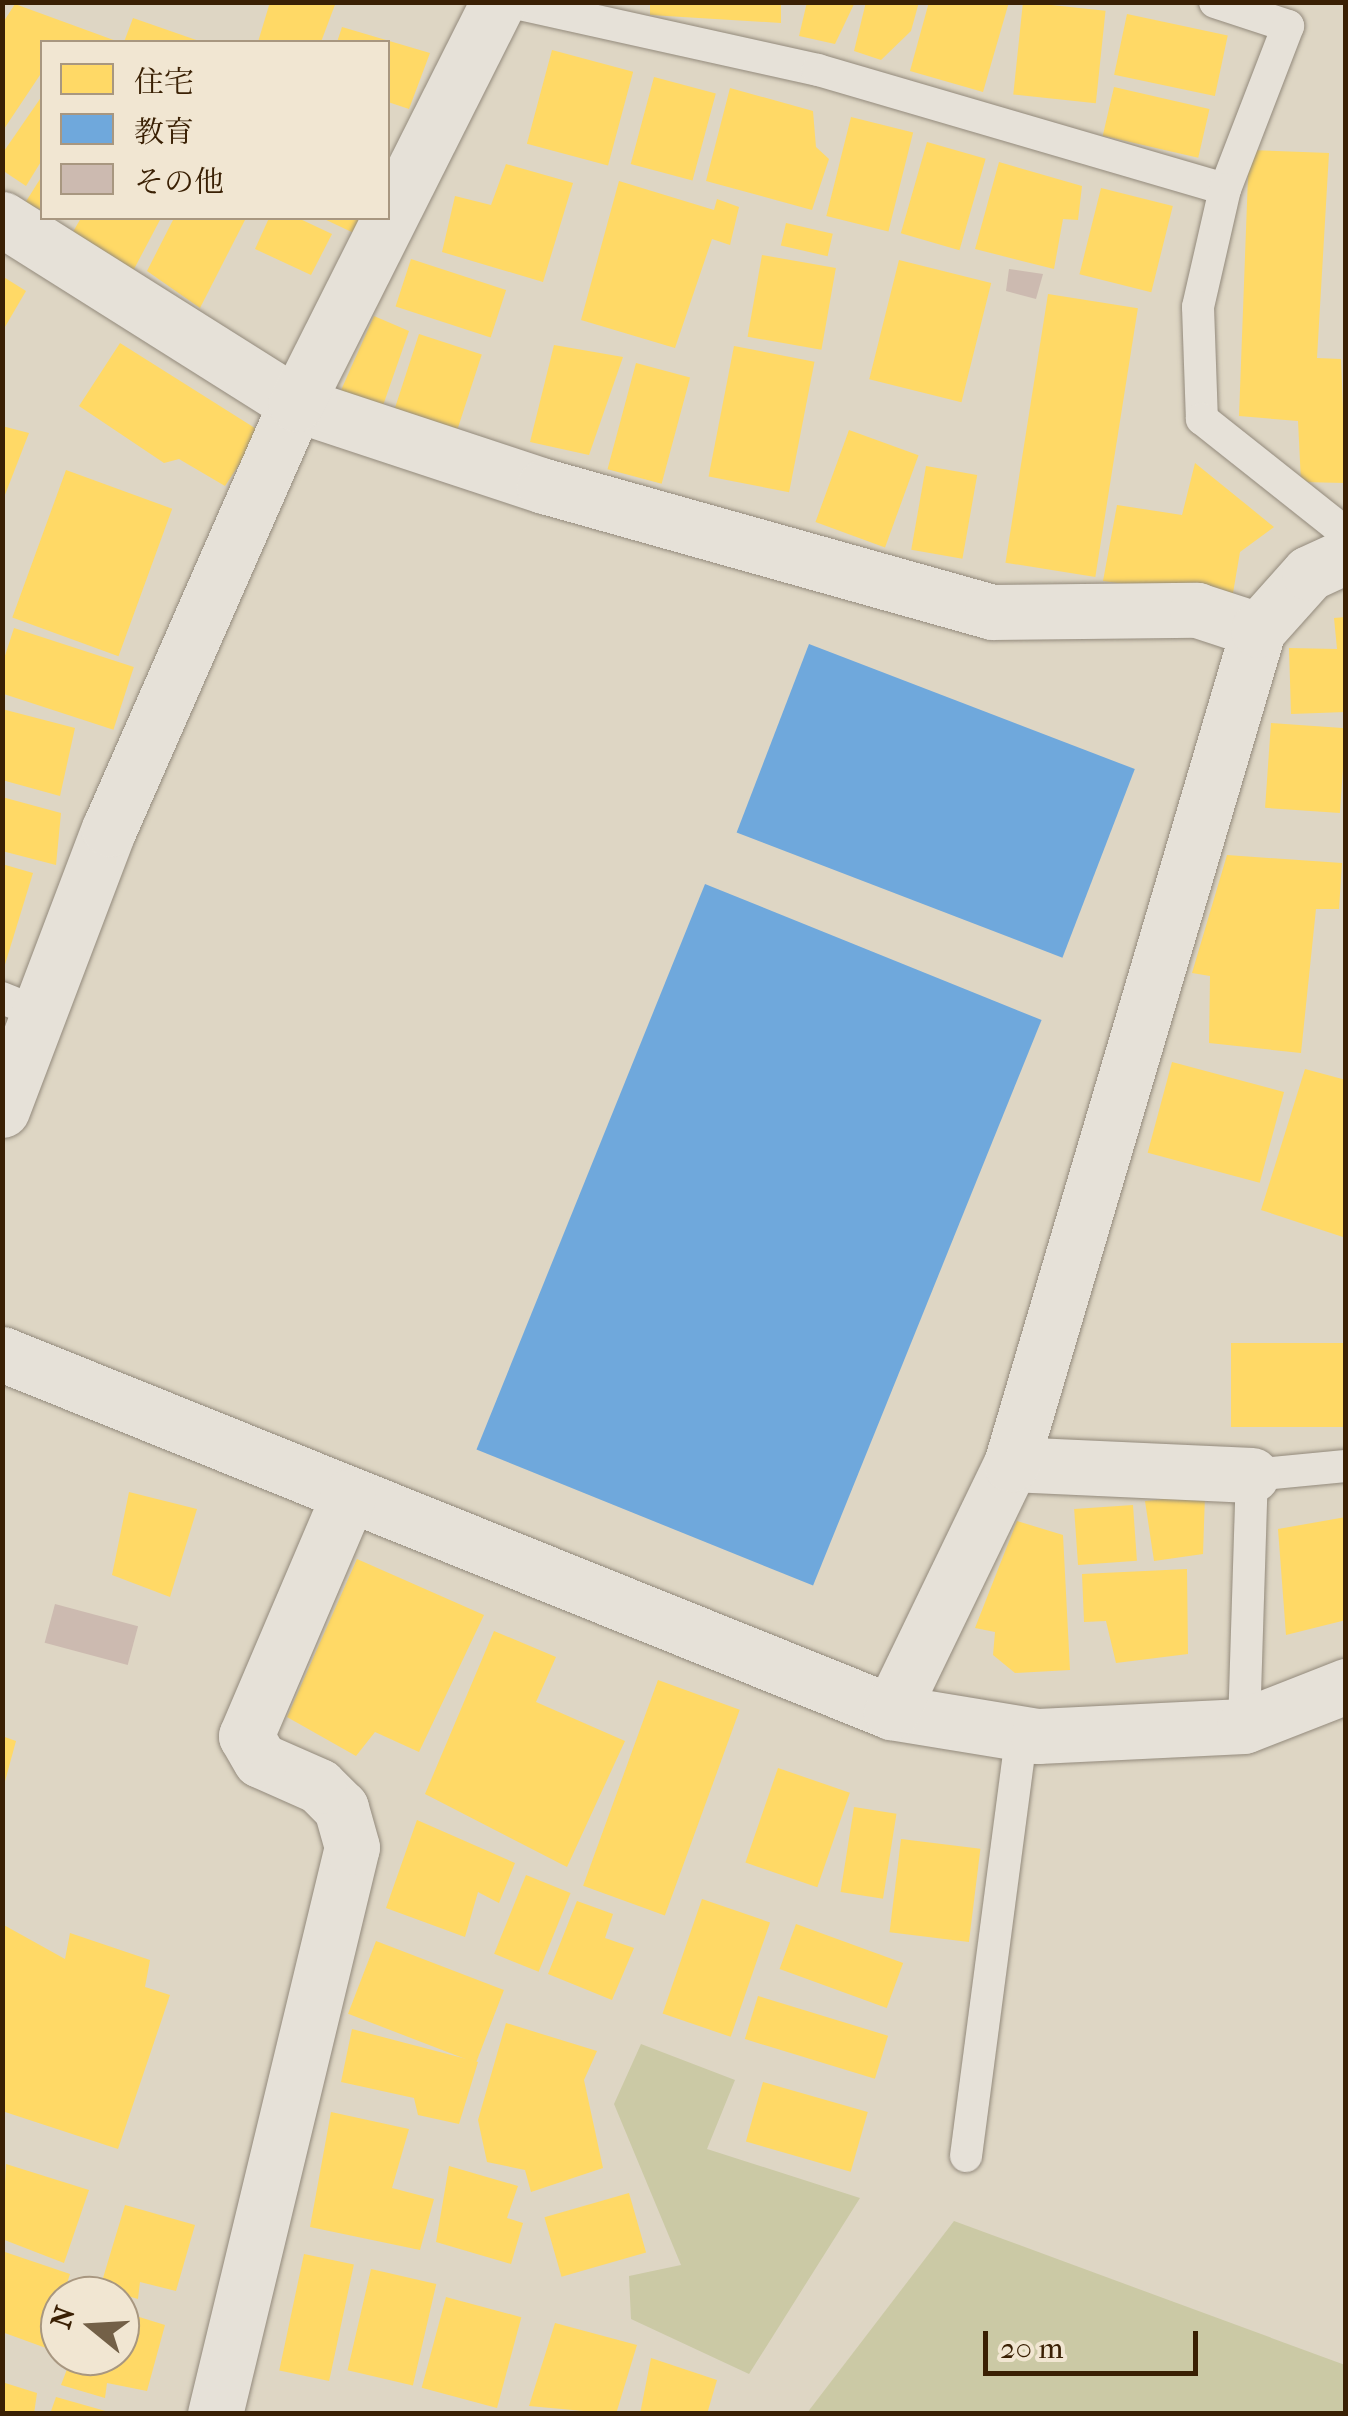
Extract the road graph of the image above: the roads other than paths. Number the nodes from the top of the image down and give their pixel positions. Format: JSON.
{"nodes":[{"id":1,"x":498,"y":2,"type":"edge"},
{"id":2,"x":512,"y":2,"type":"edge"},
{"id":3,"x":1215,"y":2,"type":"edge"},
{"id":4,"x":1225,"y":189,"type":"junction"},
{"id":5,"x":390,"y":217,"type":"edge"},
{"id":6,"x":2,"y":219,"type":"edge"},
{"id":7,"x":388,"y":220,"type":"edge"},
{"id":8,"x":296,"y":404,"type":"junction"},
{"id":9,"x":1346,"y":533,"type":"edge"},
{"id":10,"x":1346,"y":556,"type":"edge"},
{"id":11,"x":1258,"y":630,"type":"junction"},
{"id":12,"x":21,"y":1005,"type":"edge"},
{"id":13,"x":2,"y":1110,"type":"edge"},
{"id":14,"x":2,"y":1354,"type":"edge"},
{"id":15,"x":1011,"y":1464,"type":"junction"},
{"id":16,"x":1346,"y":1466,"type":"edge"},
{"id":17,"x":1252,"y":1475,"type":"junction"},
{"id":18,"x":348,"y":1498,"type":"junction"},
{"id":19,"x":1346,"y":1686,"type":"edge"},
{"id":20,"x":891,"y":1712,"type":"junction"},
{"id":21,"x":1244,"y":1726,"type":"junction"},
{"id":22,"x":1022,"y":1733,"type":"junction"},
{"id":23,"x":966,"y":2156,"type":"dead end"},
{"id":24,"x":215,"y":2414,"type":"edge"}],
"edges":[{"from":1,"to":5,"type":"street"},
{"from":2,"to":4,"type":"lane"},
{"from":3,"to":4,"type":"lane"},
{"from":4,"to":9,"type":"lane"},
{"from":6,"to":8,"type":"street"},
{"from":7,"to":8,"type":"street"},
{"from":8,"to":11,"type":"street"},
{"from":8,"to":12,"type":"street"},
{"from":10,"to":11,"type":"street"},
{"from":11,"to":15,"type":"street"},
{"from":12,"to":13,"type":"street"},
{"from":14,"to":18,"type":"street"},
{"from":15,"to":17,"type":"street"},
{"from":15,"to":20,"type":"street"},
{"from":16,"to":17,"type":"lane"},
{"from":17,"to":21,"type":"lane"},
{"from":18,"to":20,"type":"street"},
{"from":18,"to":24,"type":"street"},
{"from":19,"to":21,"type":"street"},
{"from":20,"to":22,"type":"street"},
{"from":21,"to":22,"type":"street"},
{"from":22,"to":23,"type":"lane"}]}
